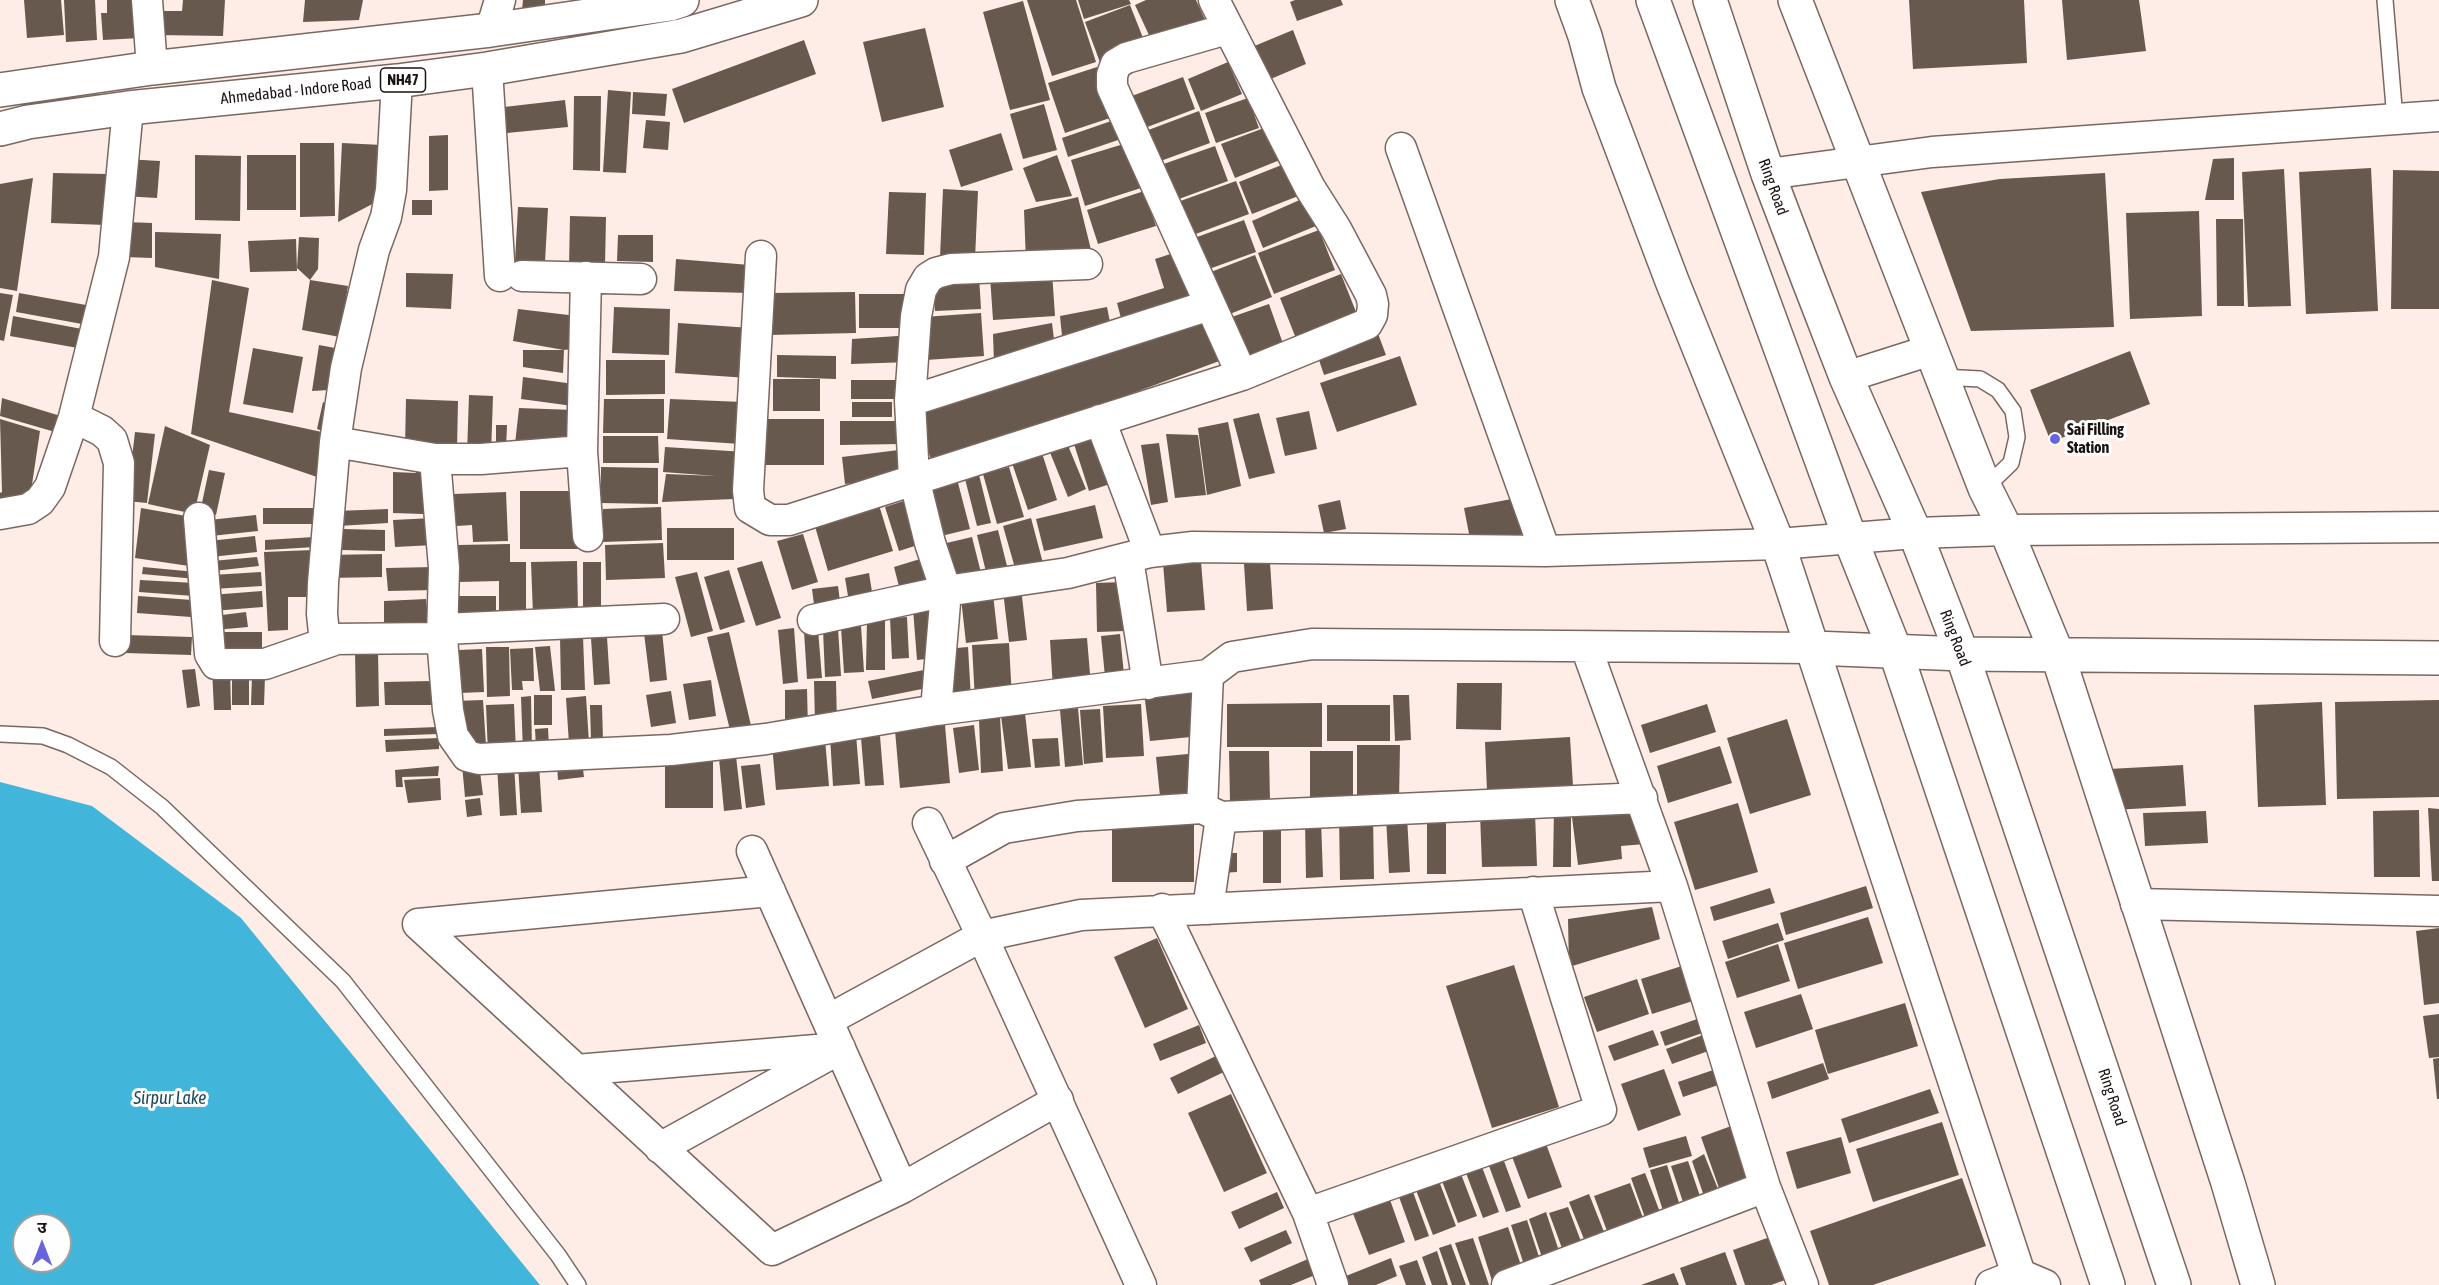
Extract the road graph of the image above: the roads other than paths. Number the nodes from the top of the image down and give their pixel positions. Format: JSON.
{"nodes":[{"id":1,"x":147,"y":0,"type":"edge"},
{"id":2,"x":682,"y":0,"type":"edge"},
{"id":3,"x":801,"y":0,"type":"edge"},
{"id":4,"x":1214,"y":0,"type":"edge"},
{"id":5,"x":1572,"y":0,"type":"edge"},
{"id":6,"x":1653,"y":0,"type":"edge"},
{"id":7,"x":1710,"y":0,"type":"edge"},
{"id":8,"x":1795,"y":0,"type":"edge"},
{"id":9,"x":2385,"y":0,"type":"edge"},
{"id":10,"x":756,"y":6,"type":"edge"},
{"id":11,"x":581,"y":9,"type":"edge"},
{"id":12,"x":495,"y":15,"type":"edge"},
{"id":13,"x":1227,"y":29,"type":"junction"},
{"id":14,"x":579,"y":53,"type":"junction"},
{"id":15,"x":152,"y":68,"type":"junction"},
{"id":16,"x":487,"y":69,"type":"junction"},
{"id":17,"x":397,"y":81,"type":"junction"},
{"id":18,"x":1,"y":89,"type":"edge"},
{"id":19,"x":128,"y":108,"type":"junction"},
{"id":20,"x":2439,"y":116,"type":"edge"},
{"id":21,"x":2396,"y":119,"type":"junction"},
{"id":22,"x":0,"y":129,"type":"edge"},
{"id":23,"x":1401,"y":148,"type":"dead end"},
{"id":24,"x":1859,"y":162,"type":"junction"},
{"id":25,"x":1768,"y":174,"type":"junction"},
{"id":26,"x":761,"y":256,"type":"dead end"},
{"id":27,"x":1087,"y":264,"type":"dead end"},
{"id":28,"x":586,"y":277,"type":"junction"},
{"id":29,"x":641,"y":279,"type":"dead end"},
{"id":30,"x":1210,"y":305,"type":"junction"},
{"id":31,"x":1937,"y":364,"type":"junction"},
{"id":32,"x":1242,"y":375,"type":"junction"},
{"id":33,"x":1846,"y":377,"type":"junction"},
{"id":34,"x":910,"y":401,"type":"junction"},
{"id":35,"x":74,"y":417,"type":"junction"},
{"id":36,"x":1100,"y":420,"type":"junction"},
{"id":37,"x":335,"y":442,"type":"junction"},
{"id":38,"x":582,"y":451,"type":"junction"},
{"id":39,"x":435,"y":459,"type":"junction"},
{"id":40,"x":914,"y":478,"type":"junction"},
{"id":41,"x":1985,"y":488,"type":"junction"},
{"id":42,"x":0,"y":514,"type":"edge"},
{"id":43,"x":199,"y":518,"type":"dead end"},
{"id":44,"x":2439,"y":527,"type":"edge"},
{"id":45,"x":2006,"y":530,"type":"junction"},
{"id":46,"x":1914,"y":533,"type":"junction"},
{"id":47,"x":588,"y":536,"type":"dead end"},
{"id":48,"x":1850,"y":538,"type":"junction"},
{"id":49,"x":1778,"y":544,"type":"junction"},
{"id":50,"x":1545,"y":551,"type":"junction"},
{"id":51,"x":1139,"y":556,"type":"junction"},
{"id":52,"x":946,"y":591,"type":"junction"},
{"id":53,"x":664,"y":619,"type":"dead end"},
{"id":54,"x":813,"y":620,"type":"dead end"},
{"id":55,"x":442,"y":633,"type":"junction"},
{"id":56,"x":337,"y":639,"type":"junction"},
{"id":57,"x":115,"y":641,"type":"dead end"},
{"id":58,"x":1586,"y":647,"type":"junction"},
{"id":59,"x":1814,"y":648,"type":"junction"},
{"id":60,"x":1896,"y":653,"type":"junction"},
{"id":61,"x":1962,"y":654,"type":"junction"},
{"id":62,"x":2058,"y":656,"type":"junction"},
{"id":63,"x":2439,"y":658,"type":"edge"},
{"id":64,"x":1208,"y":675,"type":"junction"},
{"id":65,"x":1148,"y":684,"type":"junction"},
{"id":66,"x":936,"y":710,"type":"junction"},
{"id":67,"x":0,"y":734,"type":"edge"},
{"id":68,"x":1642,"y":798,"type":"junction"},
{"id":69,"x":1211,"y":813,"type":"junction"},
{"id":70,"x":928,"y":823,"type":"dead end"},
{"id":71,"x":752,"y":851,"type":"dead end"},
{"id":72,"x":945,"y":861,"type":"junction"},
{"id":73,"x":1672,"y":886,"type":"junction"},
{"id":74,"x":770,"y":891,"type":"junction"},
{"id":75,"x":1533,"y":892,"type":"junction"},
{"id":76,"x":2136,"y":904,"type":"junction"},
{"id":77,"x":1162,"y":909,"type":"junction"},
{"id":78,"x":1208,"y":909,"type":"junction"},
{"id":79,"x":2439,"y":910,"type":"edge"},
{"id":80,"x":982,"y":936,"type":"junction"},
{"id":81,"x":828,"y":1020,"type":"junction"},
{"id":82,"x":840,"y":1048,"type":"junction"},
{"id":83,"x":576,"y":1070,"type":"junction"},
{"id":84,"x":1058,"y":1100,"type":"junction"},
{"id":85,"x":660,"y":1148,"type":"junction"},
{"id":86,"x":1765,"y":1187,"type":"junction"},
{"id":87,"x":903,"y":1188,"type":"junction"},
{"id":88,"x":1308,"y":1213,"type":"junction"},
{"id":89,"x":2019,"y":1282,"type":"edge"},
{"id":90,"x":578,"y":1285,"type":"edge"},
{"id":91,"x":1141,"y":1285,"type":"edge"},
{"id":92,"x":1333,"y":1285,"type":"edge"},
{"id":93,"x":1508,"y":1285,"type":"edge"},
{"id":94,"x":1803,"y":1285,"type":"edge"},
{"id":95,"x":2108,"y":1285,"type":"edge"},
{"id":96,"x":2174,"y":1285,"type":"edge"},
{"id":97,"x":2258,"y":1285,"type":"edge"}],
"edges":[{"from":1,"to":15,"type":"street"},
{"from":2,"to":11,"type":"main road","number":"NH47"},
{"from":3,"to":10,"type":"main road","name":"Ahmedabad - Indore Road","number":"NH47"},
{"from":4,"to":13,"type":"street"},
{"from":5,"to":49,"type":"main road"},
{"from":6,"to":48,"type":"main road"},
{"from":7,"to":25,"type":"main road","name":"Ring Road"},
{"from":8,"to":24,"type":"main road"},
{"from":9,"to":21,"type":"lane"},
{"from":10,"to":14,"type":"main road","name":"Ahmedabad - Indore Road","number":"NH47"},
{"from":11,"to":12,"type":"main road","number":"NH47"},
{"from":11,"to":14,"type":"lane"},
{"from":12,"to":15,"type":"main road","number":"NH47"},
{"from":13,"to":30,"type":"street"},
{"from":13,"to":32,"type":"street"},
{"from":14,"to":16,"type":"main road","name":"Ahmedabad - Indore Road","number":"NH47"},
{"from":15,"to":18,"type":"main road","number":"NH47"},
{"from":16,"to":17,"type":"main road","name":"Ahmedabad - Indore Road","number":"NH47"},
{"from":16,"to":28,"type":"street"},
{"from":17,"to":19,"type":"main road","name":"Ahmedabad - Indore Road","number":"NH47"},
{"from":17,"to":37,"type":"street"},
{"from":19,"to":22,"type":"main road","name":"Ahmedabad - Indore Road","number":"NH47"},
{"from":19,"to":35,"type":"street"},
{"from":20,"to":21,"type":"street"},
{"from":21,"to":24,"type":"street"},
{"from":23,"to":50,"type":"street"},
{"from":24,"to":25,"type":"street"},
{"from":24,"to":31,"type":"main road"},
{"from":25,"to":33,"type":"main road","name":"Ring Road"},
{"from":26,"to":40,"type":"street"},
{"from":27,"to":34,"type":"street"},
{"from":28,"to":29,"type":"street"},
{"from":28,"to":38,"type":"street"},
{"from":30,"to":32,"type":"street"},
{"from":30,"to":34,"type":"street"},
{"from":31,"to":33,"type":"street"},
{"from":31,"to":41,"type":"main road"},
{"from":31,"to":41,"type":"lane"},
{"from":32,"to":36,"type":"street"},
{"from":33,"to":46,"type":"main road","name":"Ring Road"},
{"from":34,"to":40,"type":"street"},
{"from":35,"to":42,"type":"street"},
{"from":35,"to":57,"type":"street"},
{"from":36,"to":40,"type":"street"},
{"from":36,"to":51,"type":"street"},
{"from":37,"to":39,"type":"street"},
{"from":37,"to":56,"type":"street"},
{"from":38,"to":39,"type":"street"},
{"from":38,"to":47,"type":"street"},
{"from":39,"to":55,"type":"street"},
{"from":40,"to":52,"type":"street"},
{"from":41,"to":45,"type":"main road"},
{"from":43,"to":56,"type":"street"},
{"from":44,"to":45,"type":"street"},
{"from":45,"to":46,"type":"street"},
{"from":45,"to":62,"type":"main road"},
{"from":46,"to":48,"type":"street"},
{"from":46,"to":61,"type":"main road","name":"Ring Road"},
{"from":48,"to":49,"type":"street"},
{"from":48,"to":60,"type":"main road"},
{"from":49,"to":50,"type":"street"},
{"from":49,"to":59,"type":"main road"},
{"from":50,"to":51,"type":"street"},
{"from":51,"to":52,"type":"street"},
{"from":51,"to":65,"type":"street"},
{"from":52,"to":54,"type":"street"},
{"from":52,"to":66,"type":"street"},
{"from":53,"to":55,"type":"street"},
{"from":55,"to":56,"type":"street"},
{"from":55,"to":66,"type":"street"},
{"from":58,"to":59,"type":"street"},
{"from":58,"to":64,"type":"street"},
{"from":58,"to":68,"type":"street"},
{"from":59,"to":60,"type":"main road"},
{"from":59,"to":89,"type":"main road"},
{"from":60,"to":61,"type":"main road"},
{"from":60,"to":95,"type":"main road"},
{"from":61,"to":62,"type":"main road"},
{"from":61,"to":96,"type":"main road","name":"Ring Road"},
{"from":62,"to":63,"type":"main road"},
{"from":62,"to":76,"type":"main road"},
{"from":64,"to":65,"type":"street"},
{"from":64,"to":69,"type":"street"},
{"from":65,"to":66,"type":"street"},
{"from":67,"to":90,"type":"lane"},
{"from":68,"to":69,"type":"street"},
{"from":68,"to":73,"type":"street"},
{"from":69,"to":72,"type":"street"},
{"from":69,"to":78,"type":"street"},
{"from":70,"to":72,"type":"street"},
{"from":71,"to":74,"type":"street"},
{"from":72,"to":80,"type":"street"},
{"from":73,"to":75,"type":"street"},
{"from":73,"to":86,"type":"street"},
{"from":74,"to":81,"type":"street"},
{"from":74,"to":83,"type":"street"},
{"from":75,"to":78,"type":"street"},
{"from":75,"to":88,"type":"street"},
{"from":76,"to":79,"type":"street"},
{"from":76,"to":97,"type":"main road"},
{"from":77,"to":78,"type":"street"},
{"from":77,"to":80,"type":"street"},
{"from":77,"to":88,"type":"street"},
{"from":80,"to":81,"type":"street"},
{"from":80,"to":84,"type":"street"},
{"from":81,"to":82,"type":"street"},
{"from":82,"to":83,"type":"street"},
{"from":82,"to":85,"type":"street"},
{"from":82,"to":87,"type":"street"},
{"from":83,"to":85,"type":"street"},
{"from":84,"to":87,"type":"street"},
{"from":84,"to":91,"type":"street"},
{"from":85,"to":87,"type":"street"},
{"from":86,"to":93,"type":"street"},
{"from":86,"to":94,"type":"street"},
{"from":88,"to":92,"type":"street"}]}
